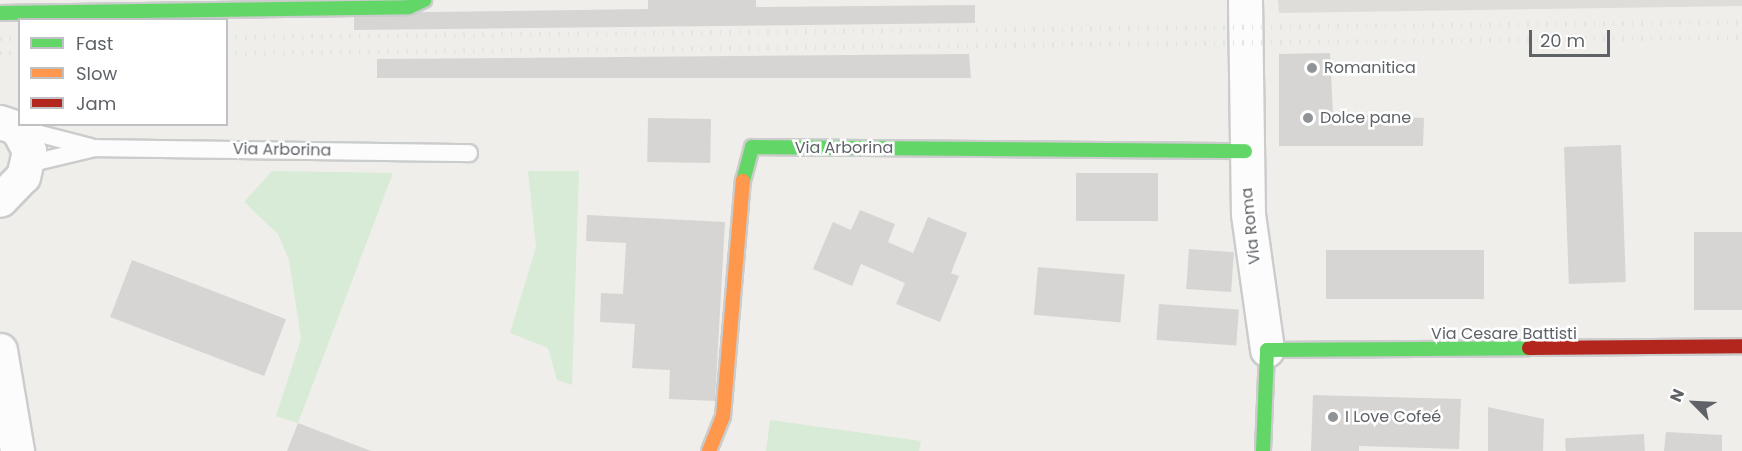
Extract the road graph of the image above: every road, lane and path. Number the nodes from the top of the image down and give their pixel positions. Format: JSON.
{"nodes":[{"id":1,"x":424,"y":0,"type":"edge"},
{"id":2,"x":1245,"y":0,"type":"edge"},
{"id":3,"x":236,"y":4,"type":"edge"},
{"id":4,"x":0,"y":13,"type":"edge"},
{"id":5,"x":8,"y":125,"type":"edge"},
{"id":6,"x":95,"y":148,"type":"junction"},
{"id":7,"x":1245,"y":152,"type":"junction"},
{"id":8,"x":469,"y":153,"type":"dead end"},
{"id":9,"x":28,"y":164,"type":"junction"},
{"id":10,"x":0,"y":200,"type":"edge"},
{"id":11,"x":1742,"y":346,"type":"edge"},
{"id":12,"x":0,"y":350,"type":"edge"},
{"id":13,"x":1267,"y":350,"type":"junction"},
{"id":14,"x":17,"y":451,"type":"edge"},
{"id":15,"x":709,"y":451,"type":"edge"},
{"id":16,"x":1263,"y":451,"type":"edge"}],
"edges":[{"from":1,"to":3,"type":"street"},
{"from":2,"to":7,"type":"street","name":"Via Roma"},
{"from":3,"to":4,"type":"street"},
{"from":5,"to":6,"type":"lane","name":"Via Arborina"},
{"from":5,"to":9,"type":"street"},
{"from":6,"to":8,"type":"lane","name":"Via Arborina"},
{"from":6,"to":9,"type":"lane","name":"Via Arborina"},
{"from":7,"to":13,"type":"street","name":"Via Roma"},
{"from":7,"to":15,"type":"street","name":"Via Arborina"},
{"from":9,"to":10,"type":"street"},
{"from":11,"to":13,"type":"street","name":"Via Cesare Battisti"},
{"from":12,"to":14,"type":"street"},
{"from":13,"to":16,"type":"street","name":"Via Roma"}]}
